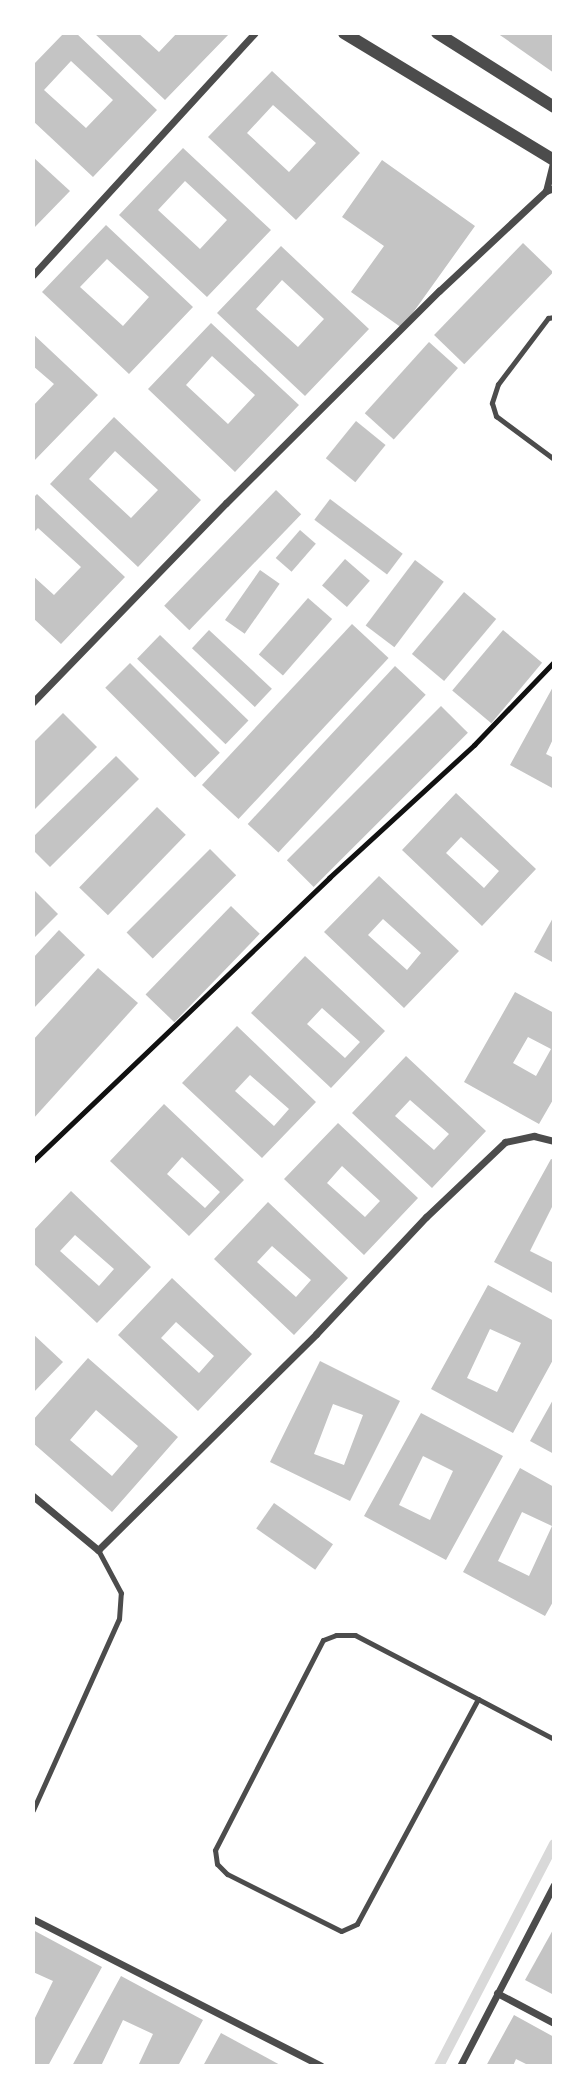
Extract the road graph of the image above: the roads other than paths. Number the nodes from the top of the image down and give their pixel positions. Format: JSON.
{"nodes":[{"id":1,"x":255,"y":33,"type":"edge"},
{"id":2,"x":344,"y":33,"type":"edge"},
{"id":3,"x":437,"y":33,"type":"edge"},
{"id":4,"x":554,"y":107,"type":"edge"},
{"id":5,"x":554,"y":159,"type":"edge"},
{"id":6,"x":550,"y":189,"type":"edge"},
{"id":7,"x":33,"y":275,"type":"edge"},
{"id":8,"x":554,"y":317,"type":"edge"},
{"id":9,"x":554,"y":459,"type":"edge"},
{"id":10,"x":33,"y":702,"type":"edge"},
{"id":11,"x":554,"y":1141,"type":"edge"},
{"id":12,"x":33,"y":1496,"type":"edge"},
{"id":13,"x":98,"y":1550,"type":"junction"},
{"id":14,"x":478,"y":1699,"type":"junction"},
{"id":15,"x":554,"y":1739,"type":"edge"},
{"id":16,"x":33,"y":1810,"type":"edge"},
{"id":17,"x":554,"y":1885,"type":"edge"},
{"id":18,"x":33,"y":1919,"type":"edge"},
{"id":19,"x":497,"y":1993,"type":"junction"},
{"id":20,"x":554,"y":2023,"type":"edge"},
{"id":21,"x":321,"y":2066,"type":"edge"},
{"id":22,"x":460,"y":2066,"type":"edge"}],
"edges":[{"from":1,"to":7,"type":"street"},
{"from":2,"to":5,"type":"street"},
{"from":3,"to":4,"type":"street"},
{"from":5,"to":6,"type":"street"},
{"from":6,"to":10,"type":"street"},
{"from":8,"to":9,"type":"lane"},
{"from":11,"to":13,"type":"street"},
{"from":12,"to":13,"type":"street"},
{"from":13,"to":16,"type":"lane"},
{"from":14,"to":14,"type":"lane"},
{"from":14,"to":15,"type":"lane"},
{"from":17,"to":19,"type":"street"},
{"from":18,"to":21,"type":"street"},
{"from":19,"to":20,"type":"street"},
{"from":19,"to":22,"type":"street"}]}
